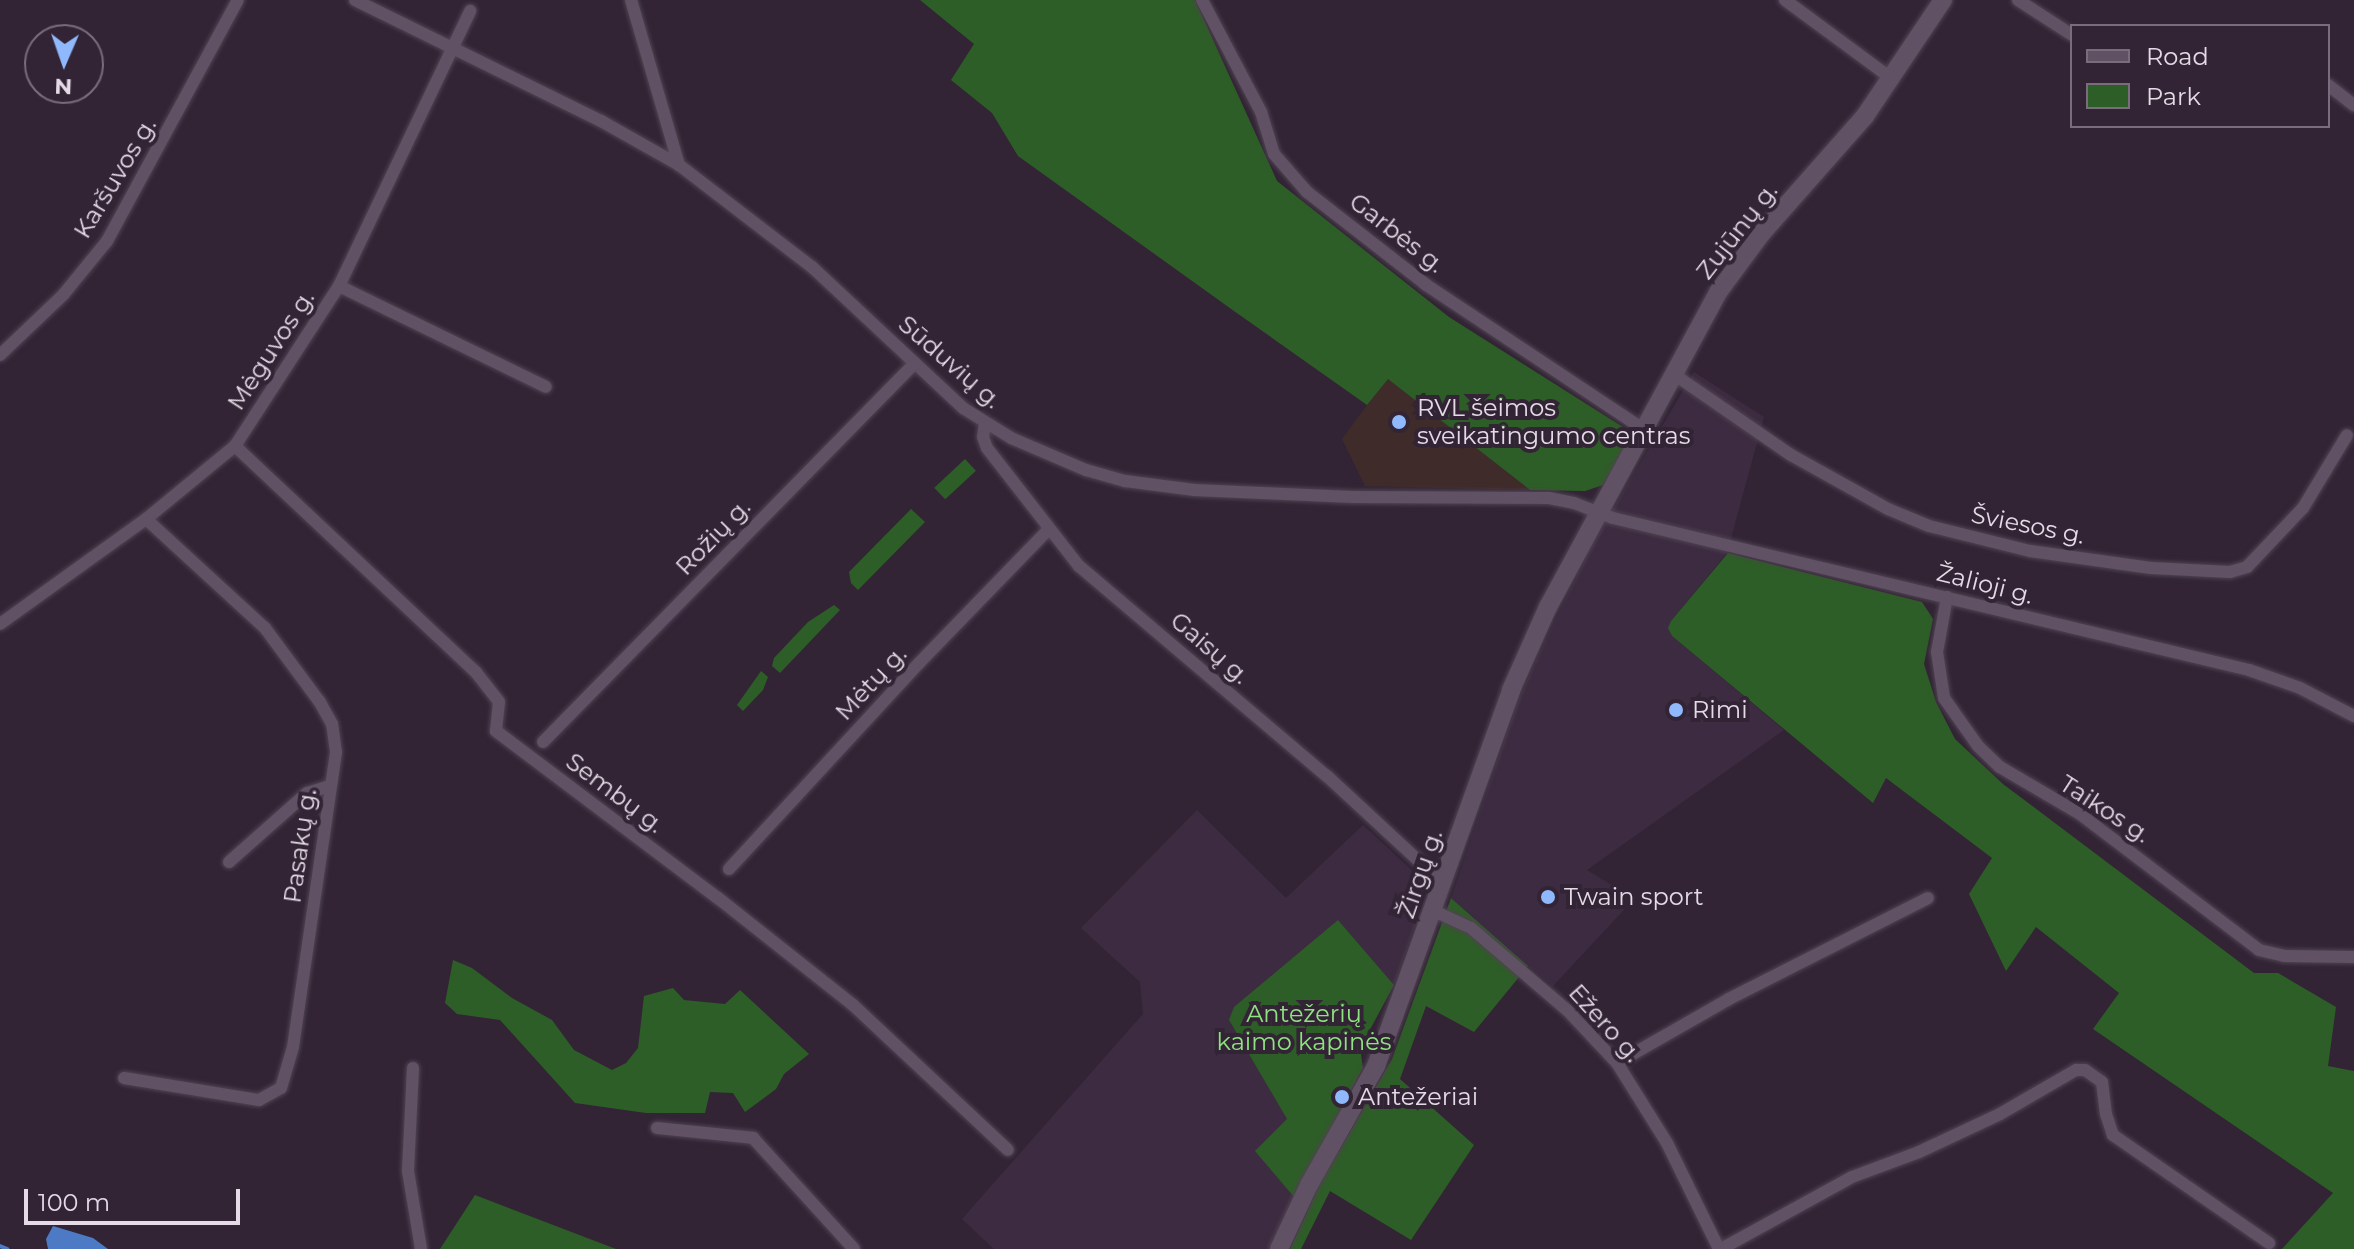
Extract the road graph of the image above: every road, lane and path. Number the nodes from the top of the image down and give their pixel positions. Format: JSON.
{"nodes":[{"id":1,"x":238,"y":0,"type":"edge"},
{"id":2,"x":355,"y":0,"type":"edge"},
{"id":3,"x":631,"y":0,"type":"edge"},
{"id":4,"x":1202,"y":0,"type":"edge"},
{"id":5,"x":1785,"y":0,"type":"edge"},
{"id":6,"x":1943,"y":0,"type":"edge"},
{"id":7,"x":2018,"y":0,"type":"edge"},
{"id":8,"x":470,"y":11,"type":"dead end"},
{"id":9,"x":2070,"y":34,"type":"edge"},
{"id":10,"x":452,"y":49,"type":"junction"},
{"id":11,"x":1892,"y":79,"type":"junction"},
{"id":12,"x":2330,"y":87,"type":"edge"},
{"id":13,"x":2354,"y":105,"type":"edge"},
{"id":14,"x":679,"y":165,"type":"junction"},
{"id":15,"x":339,"y":286,"type":"junction"},
{"id":16,"x":0,"y":355,"type":"edge"},
{"id":17,"x":915,"y":363,"type":"junction"},
{"id":18,"x":1675,"y":375,"type":"junction"},
{"id":19,"x":546,"y":387,"type":"dead end"},
{"id":20,"x":985,"y":423,"type":"junction"},
{"id":21,"x":1645,"y":430,"type":"junction"},
{"id":22,"x":2347,"y":435,"type":"dead end"},
{"id":23,"x":235,"y":446,"type":"junction"},
{"id":24,"x":1600,"y":512,"type":"junction"},
{"id":25,"x":146,"y":519,"type":"junction"},
{"id":26,"x":1048,"y":530,"type":"junction"},
{"id":27,"x":1947,"y":597,"type":"junction"},
{"id":28,"x":0,"y":624,"type":"edge"},
{"id":29,"x":2354,"y":716,"type":"edge"},
{"id":30,"x":543,"y":742,"type":"dead end"},
{"id":31,"x":330,"y":786,"type":"junction"},
{"id":32,"x":229,"y":862,"type":"dead end"},
{"id":33,"x":729,"y":869,"type":"dead end"},
{"id":34,"x":1446,"y":875,"type":"junction"},
{"id":35,"x":1928,"y":898,"type":"dead end"},
{"id":36,"x":1434,"y":911,"type":"junction"},
{"id":37,"x":2354,"y":957,"type":"edge"},
{"id":38,"x":1617,"y":1063,"type":"junction"},
{"id":39,"x":413,"y":1068,"type":"dead end"},
{"id":40,"x":124,"y":1078,"type":"dead end"},
{"id":41,"x":657,"y":1128,"type":"dead end"},
{"id":42,"x":1008,"y":1150,"type":"dead end"},
{"id":43,"x":2269,"y":1243,"type":"dead end"},
{"id":44,"x":421,"y":1249,"type":"edge"},
{"id":45,"x":854,"y":1249,"type":"edge"},
{"id":46,"x":1279,"y":1249,"type":"edge"},
{"id":47,"x":1720,"y":1249,"type":"edge"}],
"edges":[{"from":1,"to":16,"type":"street","name":"Karšuvos g."},
{"from":2,"to":10,"type":"street","name":"Sūduvių g."},
{"from":3,"to":14,"type":"street"},
{"from":4,"to":21,"type":"street","name":"Garbės g."},
{"from":5,"to":11,"type":"street"},
{"from":6,"to":11,"type":"street","name":"Zujūnų g."},
{"from":7,"to":9,"type":"street"},
{"from":8,"to":10,"type":"street","name":"Mėguvos g."},
{"from":10,"to":14,"type":"street","name":"Sūduvių g."},
{"from":10,"to":15,"type":"street","name":"Mėguvos g."},
{"from":11,"to":18,"type":"street","name":"Zujūnų g."},
{"from":12,"to":13,"type":"street"},
{"from":14,"to":17,"type":"street","name":"Sūduvių g."},
{"from":15,"to":19,"type":"street"},
{"from":15,"to":23,"type":"street","name":"Mėguvos g."},
{"from":17,"to":20,"type":"street","name":"Sūduvių g."},
{"from":17,"to":30,"type":"street","name":"Rožių g."},
{"from":18,"to":21,"type":"street","name":"Zujūnų g."},
{"from":18,"to":22,"type":"street","name":"Šviesos g."},
{"from":20,"to":24,"type":"street","name":"Sūduvių g."},
{"from":20,"to":26,"type":"street","name":"Gaisų g."},
{"from":21,"to":24,"type":"street","name":"Zujūnų g."},
{"from":23,"to":25,"type":"street","name":"Mėguvos g."},
{"from":23,"to":42,"type":"street","name":"Sembų g."},
{"from":24,"to":27,"type":"street","name":"Žalioji g."},
{"from":24,"to":34,"type":"street","name":"Žirgų g."},
{"from":25,"to":28,"type":"street","name":"Mėguvos g."},
{"from":25,"to":31,"type":"street","name":"Pasakų g."},
{"from":26,"to":33,"type":"street","name":"Mėtų g."},
{"from":26,"to":34,"type":"street","name":"Gaisų g."},
{"from":27,"to":29,"type":"street","name":"Žalioji g."},
{"from":27,"to":37,"type":"street","name":"Taikos g."},
{"from":31,"to":32,"type":"street"},
{"from":31,"to":40,"type":"street","name":"Pasakų g."},
{"from":34,"to":36,"type":"street","name":"Žirgų g."},
{"from":35,"to":38,"type":"street"},
{"from":36,"to":38,"type":"street","name":"Ežero g."},
{"from":36,"to":46,"type":"street","name":"Žirgų g."},
{"from":38,"to":47,"type":"street","name":"Ežero g."},
{"from":39,"to":44,"type":"street"},
{"from":41,"to":45,"type":"street"},
{"from":43,"to":47,"type":"street"}]}
